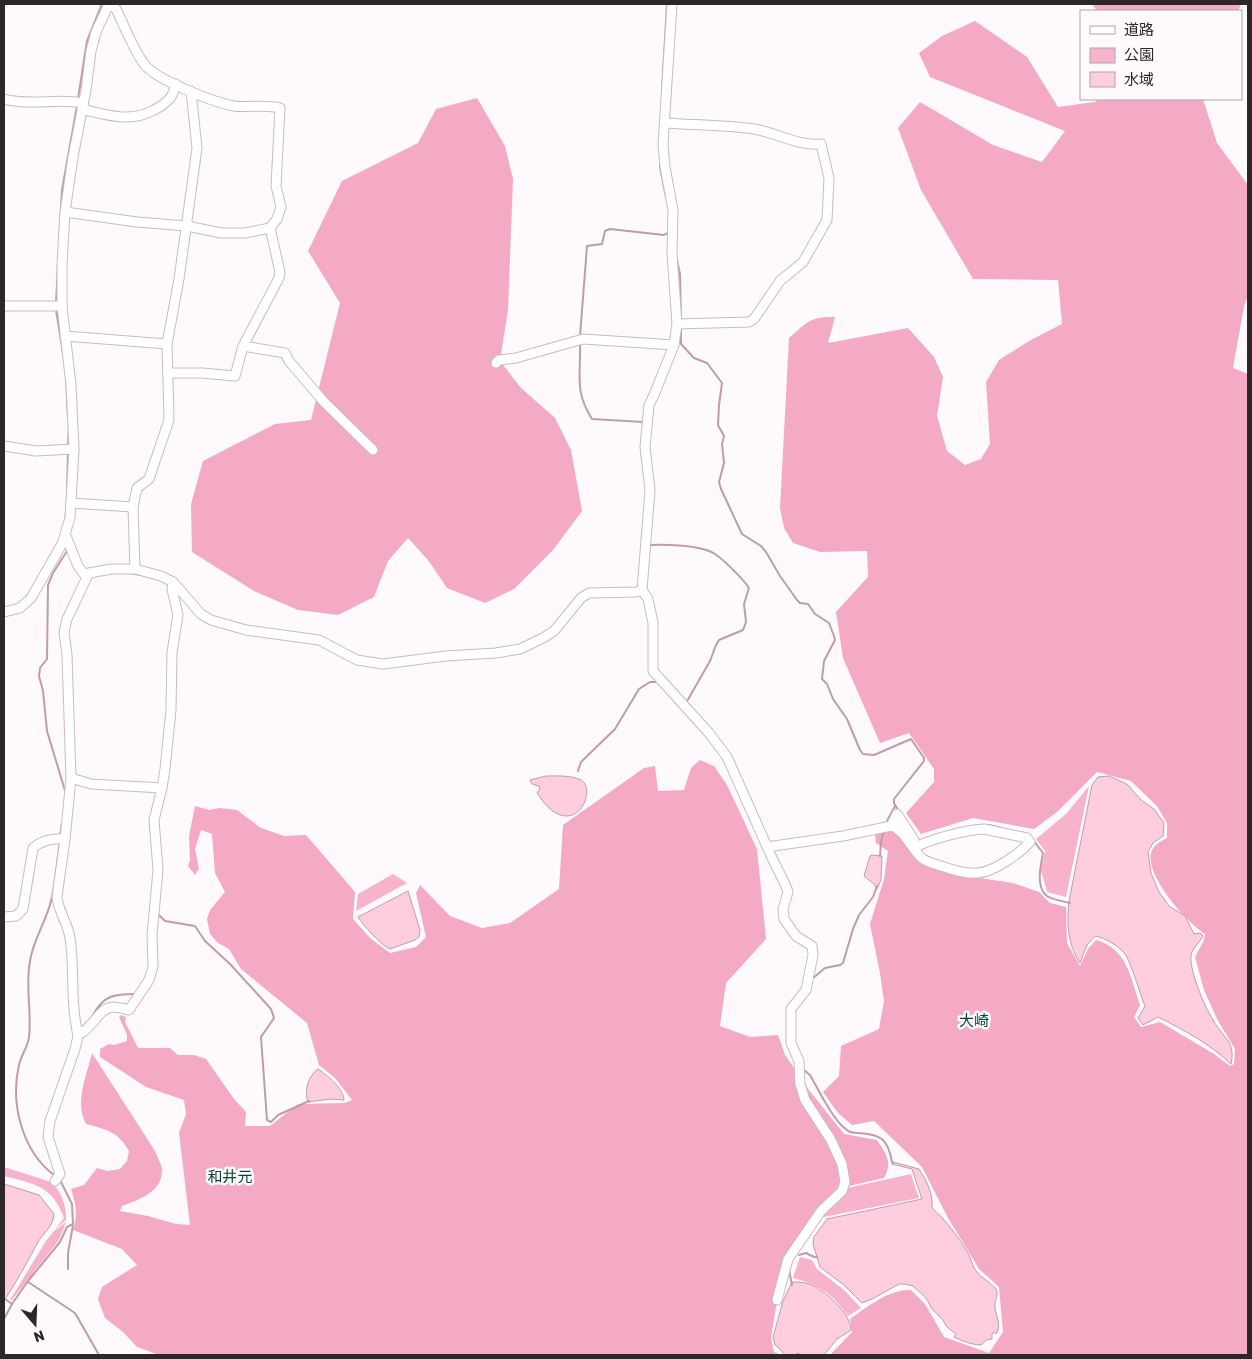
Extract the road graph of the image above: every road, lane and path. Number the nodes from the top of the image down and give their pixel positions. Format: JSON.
{"nodes":[{"id":1,"x":110,"y":4,"type":"edge"},
{"id":2,"x":672,"y":4,"type":"edge"},
{"id":3,"x":176,"y":84,"type":"junction"},
{"id":4,"x":191,"y":91,"type":"junction"},
{"id":5,"x":4,"y":99,"type":"edge"},
{"id":6,"x":80,"y":104,"type":"junction"},
{"id":7,"x":665,"y":123,"type":"junction"},
{"id":8,"x":65,"y":212,"type":"junction"},
{"id":9,"x":187,"y":226,"type":"junction"},
{"id":10,"x":270,"y":228,"type":"junction"},
{"id":11,"x":4,"y":306,"type":"edge"},
{"id":12,"x":58,"y":306,"type":"junction"},
{"id":13,"x":680,"y":324,"type":"junction"},
{"id":14,"x":65,"y":336,"type":"junction"},
{"id":15,"x":167,"y":344,"type":"junction"},
{"id":16,"x":674,"y":345,"type":"junction"},
{"id":17,"x":243,"y":346,"type":"junction"},
{"id":18,"x":496,"y":363,"type":"dead end"},
{"id":19,"x":168,"y":373,"type":"junction"},
{"id":20,"x":4,"y":446,"type":"edge"},
{"id":21,"x":70,"y":449,"type":"junction"},
{"id":22,"x":374,"y":450,"type":"dead end"},
{"id":23,"x":72,"y":503,"type":"junction"},
{"id":24,"x":133,"y":507,"type":"junction"},
{"id":25,"x":62,"y":540,"type":"junction"},
{"id":26,"x":135,"y":570,"type":"junction"},
{"id":27,"x":88,"y":575,"type":"junction"},
{"id":28,"x":173,"y":582,"type":"junction"},
{"id":29,"x":642,"y":590,"type":"junction"},
{"id":30,"x":4,"y":612,"type":"edge"},
{"id":31,"x":71,"y":778,"type":"junction"},
{"id":32,"x":162,"y":788,"type":"junction"},
{"id":33,"x":891,"y":826,"type":"junction"},
{"id":34,"x":61,"y":839,"type":"junction"},
{"id":35,"x":917,"y":846,"type":"junction"},
{"id":36,"x":767,"y":847,"type":"junction"},
{"id":37,"x":4,"y":917,"type":"edge"},
{"id":38,"x":77,"y":1030,"type":"junction"},
{"id":39,"x":57,"y":1178,"type":"dead end"},
{"id":40,"x":777,"y":1300,"type":"dead end"}],
"edges":[{"from":1,"to":3,"type":"street"},
{"from":1,"to":6,"type":"street"},
{"from":2,"to":7,"type":"street"},
{"from":3,"to":4,"type":"street"},
{"from":3,"to":6,"type":"street"},
{"from":4,"to":9,"type":"street"},
{"from":4,"to":10,"type":"street"},
{"from":5,"to":6,"type":"street"},
{"from":6,"to":8,"type":"street"},
{"from":7,"to":13,"type":"street"},
{"from":7,"to":13,"type":"street"},
{"from":8,"to":9,"type":"street"},
{"from":8,"to":12,"type":"street"},
{"from":9,"to":10,"type":"street"},
{"from":9,"to":15,"type":"street"},
{"from":10,"to":17,"type":"street"},
{"from":11,"to":12,"type":"street"},
{"from":12,"to":14,"type":"street"},
{"from":13,"to":16,"type":"street"},
{"from":14,"to":15,"type":"street"},
{"from":14,"to":21,"type":"street"},
{"from":15,"to":19,"type":"street"},
{"from":16,"to":18,"type":"street"},
{"from":16,"to":29,"type":"street"},
{"from":17,"to":19,"type":"street"},
{"from":17,"to":22,"type":"street"},
{"from":19,"to":24,"type":"street"},
{"from":20,"to":21,"type":"street"},
{"from":21,"to":23,"type":"street"},
{"from":23,"to":24,"type":"street"},
{"from":23,"to":25,"type":"street"},
{"from":24,"to":26,"type":"street"},
{"from":25,"to":27,"type":"street"},
{"from":25,"to":30,"type":"street"},
{"from":26,"to":27,"type":"street"},
{"from":26,"to":28,"type":"street"},
{"from":27,"to":31,"type":"street"},
{"from":28,"to":29,"type":"street"},
{"from":28,"to":32,"type":"street"},
{"from":29,"to":36,"type":"street"},
{"from":31,"to":32,"type":"street"},
{"from":31,"to":34,"type":"street"},
{"from":32,"to":38,"type":"street"},
{"from":33,"to":35,"type":"street"},
{"from":33,"to":35,"type":"street"},
{"from":33,"to":36,"type":"street"},
{"from":34,"to":37,"type":"street"},
{"from":34,"to":38,"type":"street"},
{"from":35,"to":35,"type":"street"},
{"from":36,"to":40,"type":"street"},
{"from":38,"to":39,"type":"street"}]}
